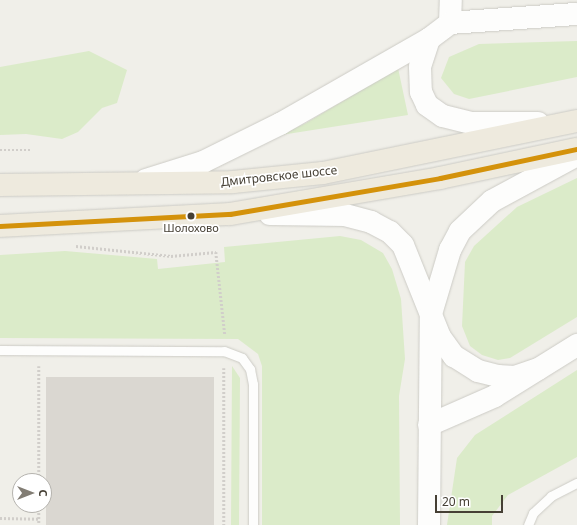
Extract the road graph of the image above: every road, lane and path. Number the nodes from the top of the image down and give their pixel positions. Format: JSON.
{"nodes":[{"id":1,"x":451,"y":0,"type":"edge"},
{"id":2,"x":577,"y":14,"type":"edge"},
{"id":3,"x":450,"y":23,"type":"junction"},
{"id":4,"x":429,"y":39,"type":"junction"},
{"id":5,"x":577,"y":121,"type":"edge"},
{"id":6,"x":577,"y":149,"type":"edge"},
{"id":7,"x":0,"y":150,"type":"edge"},
{"id":8,"x":30,"y":150,"type":"dead end"},
{"id":9,"x":577,"y":155,"type":"edge"},
{"id":10,"x":0,"y":185,"type":"edge"},
{"id":11,"x":69,"y":185,"type":"junction"},
{"id":12,"x":230,"y":214,"type":"junction"},
{"id":13,"x":0,"y":226,"type":"edge"},
{"id":14,"x":69,"y":246,"type":"dead end"},
{"id":15,"x":431,"y":314,"type":"junction"},
{"id":16,"x":225,"y":338,"type":"dead end"},
{"id":17,"x":577,"y":345,"type":"edge"},
{"id":18,"x":0,"y":350,"type":"edge"},
{"id":19,"x":38,"y":350,"type":"junction"},
{"id":20,"x":224,"y":365,"type":"dead end"},
{"id":21,"x":538,"y":370,"type":"junction"},
{"id":22,"x":429,"y":425,"type":"junction"},
{"id":23,"x":39,"y":473,"type":"edge"},
{"id":24,"x":577,"y":483,"type":"edge"},
{"id":25,"x":39,"y":513,"type":"edge"},
{"id":26,"x":0,"y":518,"type":"edge"},
{"id":27,"x":39,"y":518,"type":"junction"},
{"id":28,"x":39,"y":525,"type":"edge"},
{"id":29,"x":224,"y":525,"type":"edge"},
{"id":30,"x":253,"y":525,"type":"edge"},
{"id":31,"x":429,"y":525,"type":"edge"},
{"id":32,"x":528,"y":525,"type":"edge"}],
"edges":[{"from":1,"to":3,"type":"street"},
{"from":2,"to":3,"type":"street"},
{"from":3,"to":4,"type":"street"},
{"from":4,"to":5,"type":"street"},
{"from":4,"to":11,"type":"street"},
{"from":5,"to":11,"type":"highway","name":"Дмитровское шоссе"},
{"from":6,"to":12,"type":"highway"},
{"from":7,"to":8,"type":"path"},
{"from":9,"to":15,"type":"street"},
{"from":10,"to":11,"type":"highway","name":"Дмитровское шоссе"},
{"from":12,"to":13,"type":"highway"},
{"from":12,"to":15,"type":"street"},
{"from":14,"to":16,"type":"path"},
{"from":15,"to":21,"type":"street"},
{"from":15,"to":22,"type":"street"},
{"from":17,"to":21,"type":"street"},
{"from":18,"to":19,"type":"lane"},
{"from":19,"to":23,"type":"path"},
{"from":19,"to":30,"type":"lane"},
{"from":20,"to":29,"type":"path"},
{"from":21,"to":22,"type":"street"},
{"from":22,"to":31,"type":"street"},
{"from":24,"to":32,"type":"lane"},
{"from":25,"to":27,"type":"path"},
{"from":26,"to":27,"type":"path"},
{"from":27,"to":28,"type":"path"}]}
